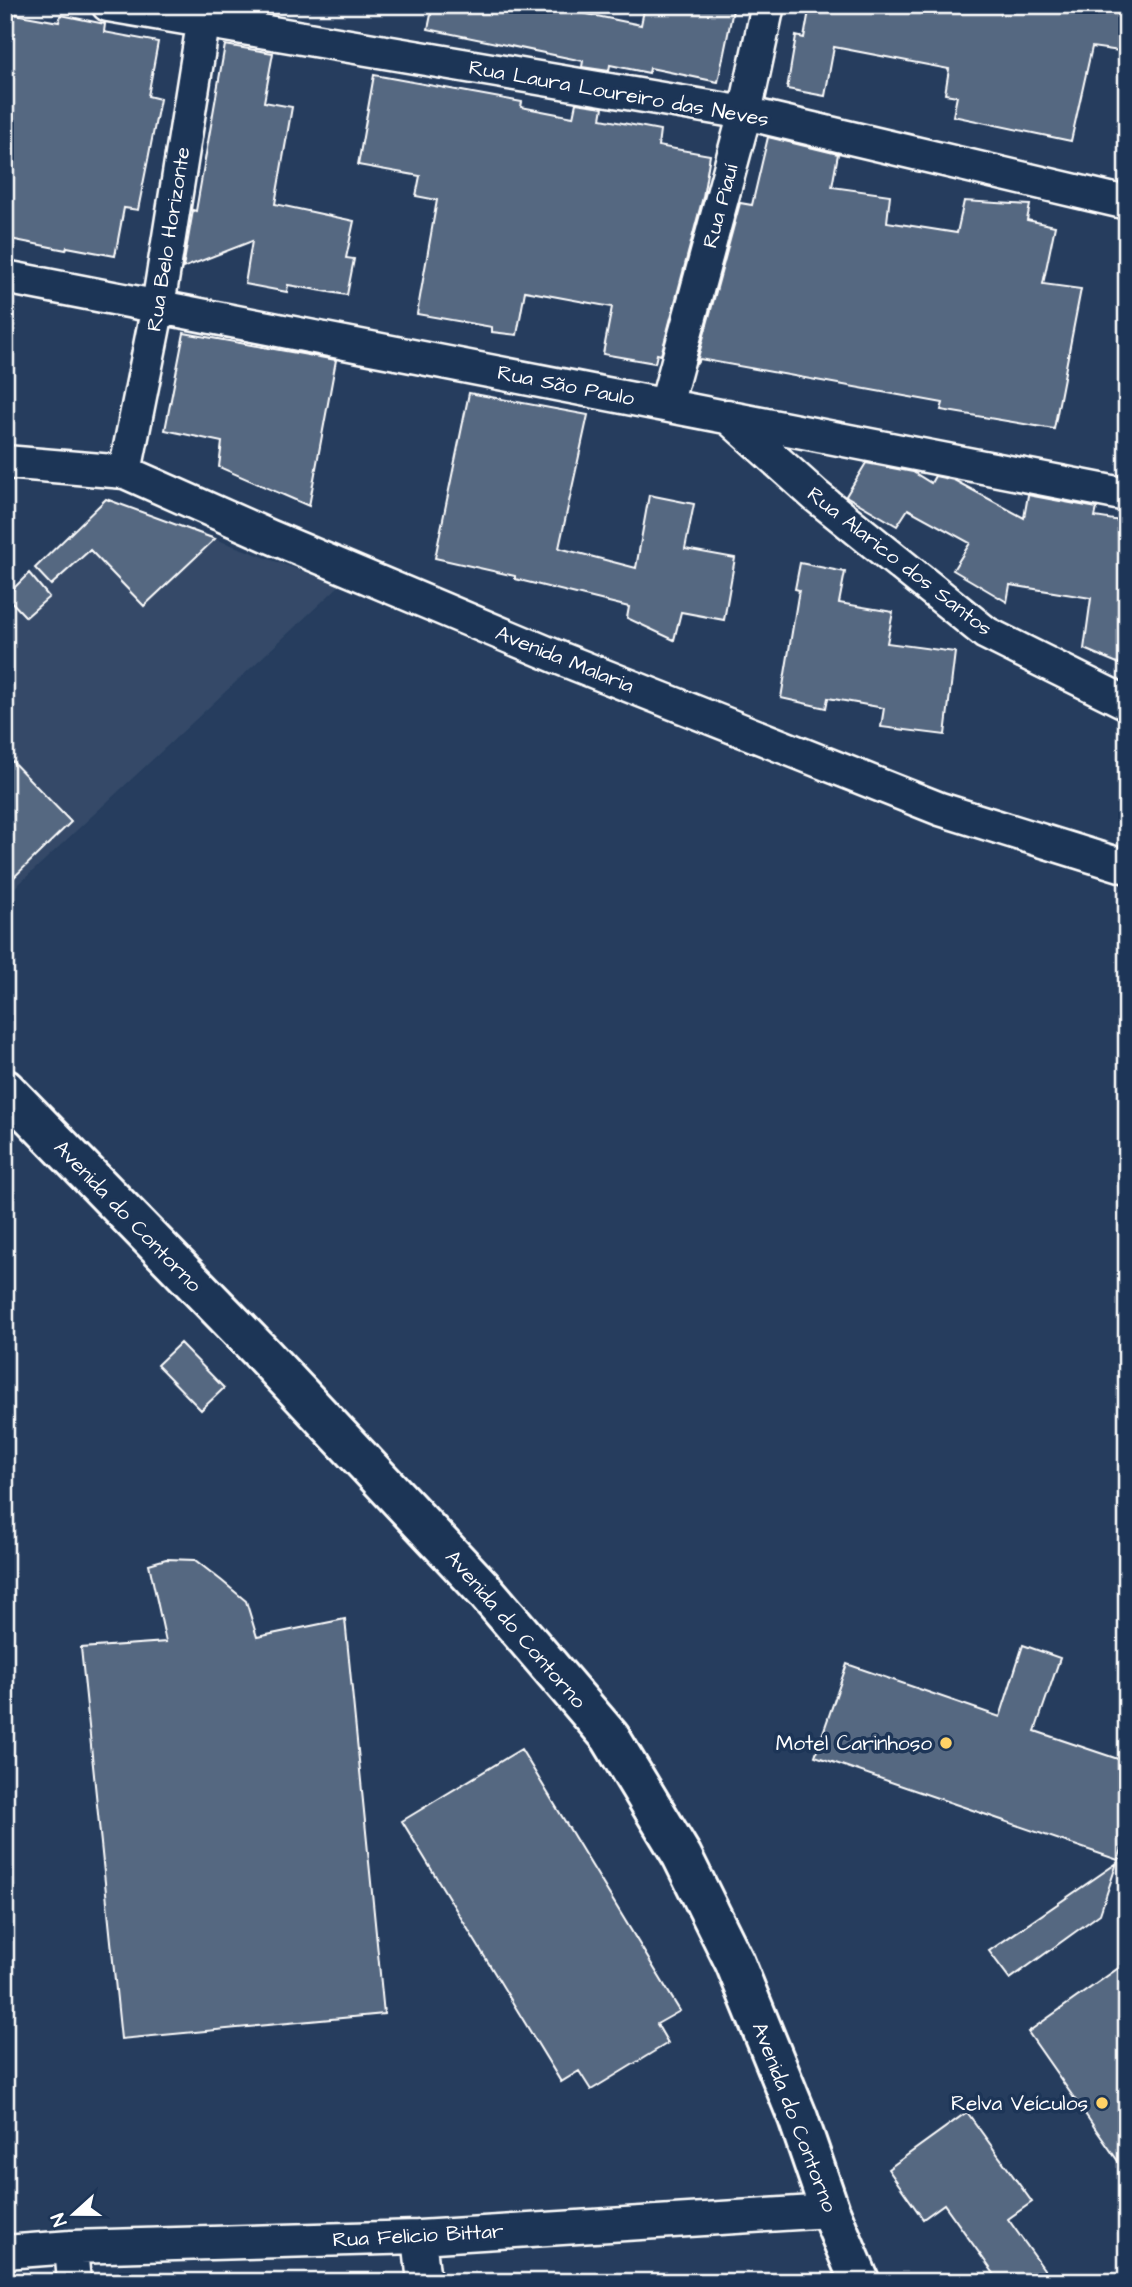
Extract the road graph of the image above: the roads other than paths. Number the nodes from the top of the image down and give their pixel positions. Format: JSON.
{"nodes":[{"id":1,"x":108,"y":5,"type":"edge"},
{"id":2,"x":768,"y":5,"type":"edge"},
{"id":3,"x":205,"y":14,"type":"edge"},
{"id":4,"x":745,"y":113,"type":"junction"},
{"id":5,"x":1127,"y":203,"type":"edge"},
{"id":6,"x":5,"y":277,"type":"edge"},
{"id":7,"x":158,"y":306,"type":"junction"},
{"id":8,"x":666,"y":405,"type":"junction"},
{"id":9,"x":727,"y":416,"type":"junction"},
{"id":10,"x":5,"y":462,"type":"edge"},
{"id":11,"x":125,"y":472,"type":"junction"},
{"id":12,"x":1127,"y":495,"type":"edge"},
{"id":13,"x":1127,"y":703,"type":"edge"},
{"id":14,"x":1127,"y":867,"type":"edge"},
{"id":15,"x":5,"y":1089,"type":"edge"},
{"id":16,"x":830,"y":2211,"type":"junction"},
{"id":17,"x":419,"y":2237,"type":"junction"},
{"id":18,"x":71,"y":2247,"type":"junction"},
{"id":19,"x":5,"y":2252,"type":"edge"},
{"id":20,"x":74,"y":2282,"type":"edge"},
{"id":21,"x":424,"y":2282,"type":"edge"},
{"id":22,"x":860,"y":2282,"type":"edge"}],
"edges":[{"from":1,"to":3,"type":"street","name":"Rua Laura Loureiro das Neves"},
{"from":2,"to":4,"type":"street","name":"Rua Piauí"},
{"from":3,"to":4,"type":"street","name":"Rua Laura Loureiro das Neves"},
{"from":3,"to":7,"type":"street","name":"Rua Belo Horizonte"},
{"from":4,"to":5,"type":"street","name":"Rua Laura Loureiro das Neves"},
{"from":4,"to":8,"type":"street","name":"Rua Piauí"},
{"from":6,"to":7,"type":"street","name":"Rua São Paulo"},
{"from":7,"to":8,"type":"street","name":"Rua São Paulo"},
{"from":7,"to":11,"type":"street","name":"Rua Belo Horizonte"},
{"from":8,"to":9,"type":"street","name":"Rua São Paulo"},
{"from":9,"to":12,"type":"street","name":"Rua São Paulo"},
{"from":9,"to":13,"type":"street","name":"Rua Alarico dos Santos"},
{"from":10,"to":11,"type":"street","name":"Avenida Malaria"},
{"from":11,"to":14,"type":"street","name":"Avenida Malaria"},
{"from":15,"to":16,"type":"main road","name":"Avenida do Contorno"},
{"from":16,"to":17,"type":"street","name":"Rua Felicio Bittar"},
{"from":16,"to":22,"type":"main road","name":"Avenida do Contorno"},
{"from":17,"to":18,"type":"street","name":"Rua Felicio Bittar"},
{"from":17,"to":21,"type":"street"},
{"from":18,"to":19,"type":"street","name":"Rua Felicio Bittar"},
{"from":18,"to":20,"type":"street"}]}
